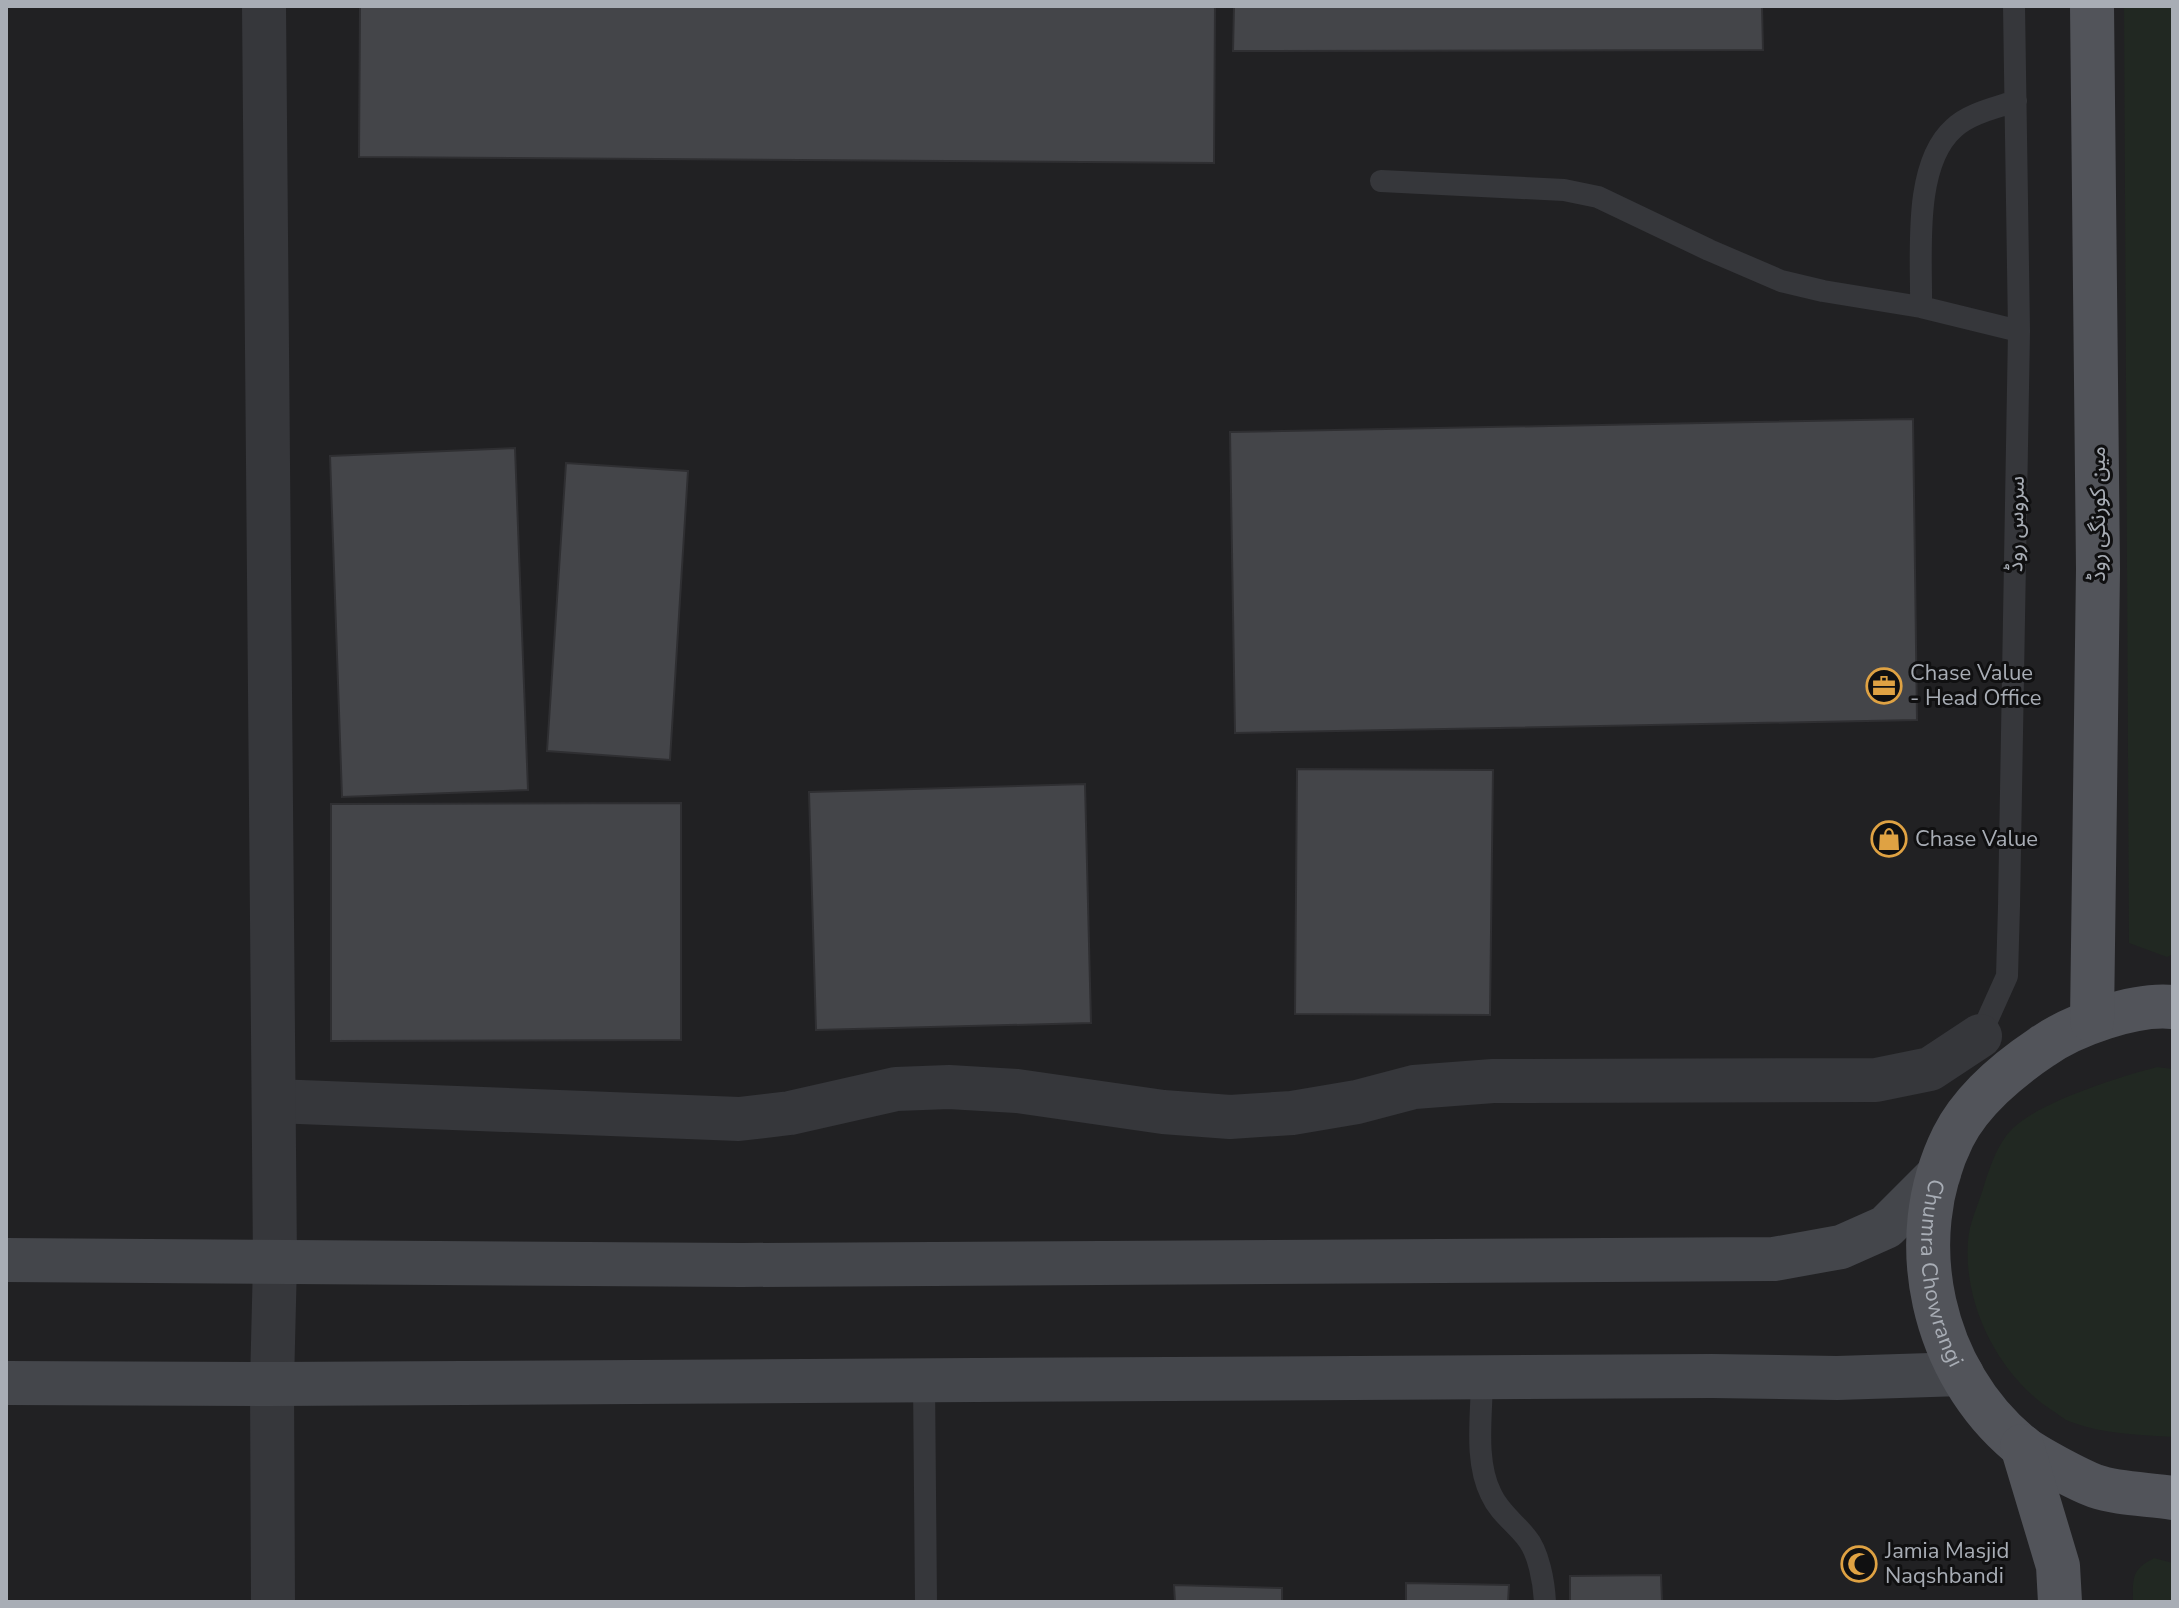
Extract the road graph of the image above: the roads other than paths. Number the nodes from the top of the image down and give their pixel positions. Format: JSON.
{"nodes":[{"id":1,"x":264,"y":6,"type":"edge"},
{"id":2,"x":2014,"y":6,"type":"edge"},
{"id":3,"x":2092,"y":6,"type":"edge"},
{"id":4,"x":2016,"y":101,"type":"junction"},
{"id":5,"x":1381,"y":181,"type":"dead end"},
{"id":6,"x":1921,"y":307,"type":"junction"},
{"id":7,"x":2019,"y":331,"type":"junction"},
{"id":8,"x":2173,"y":1007,"type":"edge"},
{"id":9,"x":2092,"y":1021,"type":"junction"},
{"id":10,"x":1980,"y":1036,"type":"junction"},
{"id":11,"x":274,"y":1101,"type":"junction"},
{"id":12,"x":1939,"y":1174,"type":"junction"},
{"id":13,"x":6,"y":1260,"type":"edge"},
{"id":14,"x":275,"y":1262,"type":"junction"},
{"id":15,"x":1962,"y":1374,"type":"junction"},
{"id":16,"x":1482,"y":1377,"type":"junction"},
{"id":17,"x":924,"y":1380,"type":"junction"},
{"id":18,"x":6,"y":1383,"type":"edge"},
{"id":19,"x":272,"y":1384,"type":"junction"},
{"id":20,"x":2022,"y":1446,"type":"junction"},
{"id":21,"x":2173,"y":1498,"type":"edge"},
{"id":22,"x":2055,"y":1590,"type":"edge"},
{"id":23,"x":273,"y":1602,"type":"edge"},
{"id":24,"x":926,"y":1602,"type":"edge"},
{"id":25,"x":1545,"y":1602,"type":"edge"}],
"edges":[{"from":1,"to":11,"type":"street"},
{"from":2,"to":4,"type":"lane","name":"سروس روڈ"},
{"from":3,"to":9,"type":"main road","name":"مین کورنگی روڈ"},
{"from":4,"to":6,"type":"lane"},
{"from":4,"to":7,"type":"lane","name":"سروس روڈ"},
{"from":5,"to":6,"type":"lane"},
{"from":6,"to":7,"type":"lane"},
{"from":7,"to":10,"type":"lane","name":"سروس روڈ"},
{"from":8,"to":9,"type":"main road","name":"Chumra Chowrangi"},
{"from":9,"to":12,"type":"main road","name":"Chumra Chowrangi"},
{"from":10,"to":11,"type":"street"},
{"from":10,"to":12,"type":"street"},
{"from":11,"to":14,"type":"street"},
{"from":12,"to":14,"type":"main road"},
{"from":12,"to":15,"type":"main road","name":"Chumra Chowrangi"},
{"from":13,"to":14,"type":"main road"},
{"from":14,"to":19,"type":"street"},
{"from":15,"to":16,"type":"main road"},
{"from":15,"to":20,"type":"main road","name":"Chumra Chowrangi"},
{"from":16,"to":17,"type":"main road"},
{"from":16,"to":25,"type":"lane"},
{"from":17,"to":19,"type":"main road"},
{"from":17,"to":24,"type":"lane"},
{"from":18,"to":19,"type":"main road"},
{"from":19,"to":23,"type":"street"},
{"from":20,"to":21,"type":"main road","name":"Chumra Chowrangi"},
{"from":20,"to":22,"type":"main road"}]}
